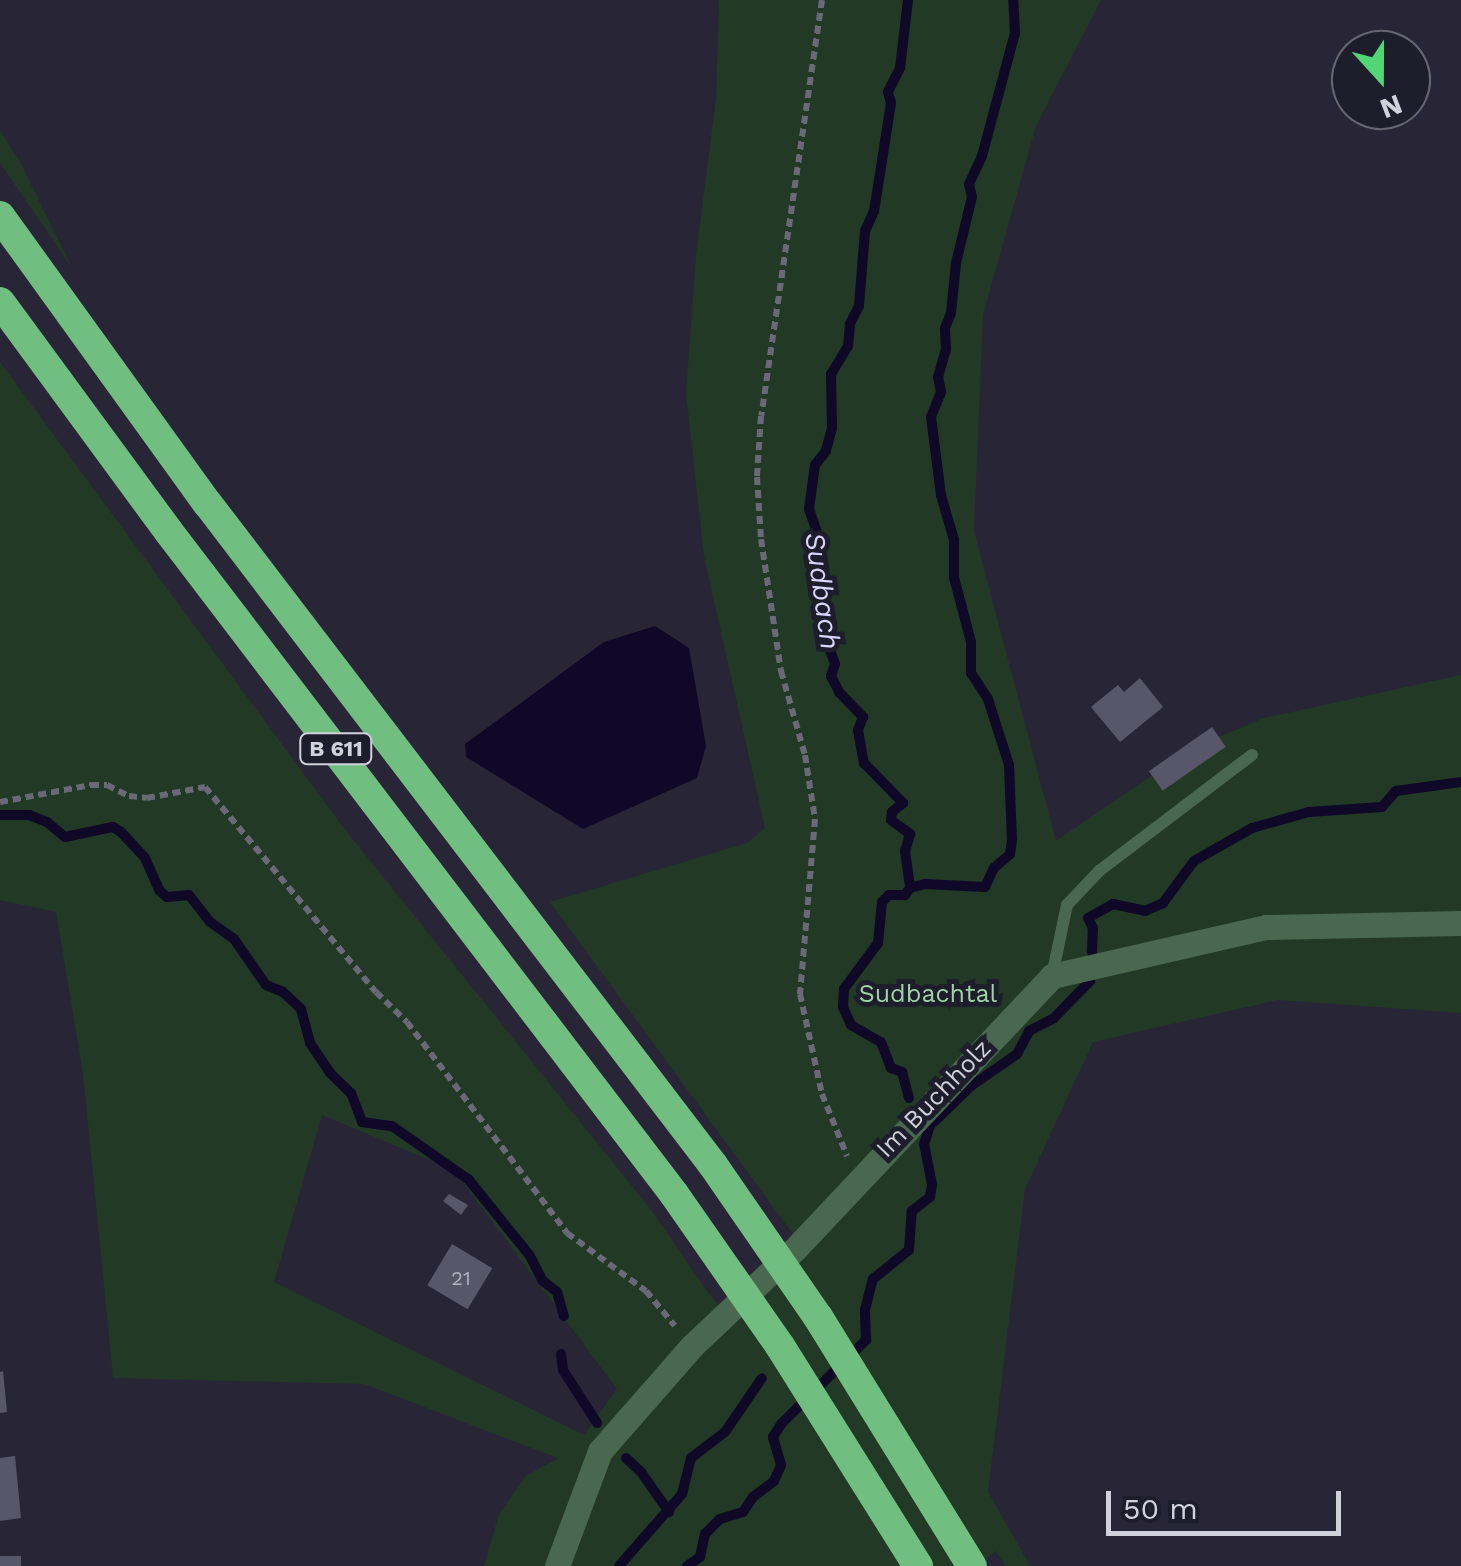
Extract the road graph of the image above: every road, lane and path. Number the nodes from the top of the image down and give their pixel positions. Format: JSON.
{"nodes":[{"id":1,"x":822,"y":0,"type":"edge"},
{"id":2,"x":0,"y":216,"type":"edge"},
{"id":3,"x":0,"y":302,"type":"edge"},
{"id":4,"x":1252,"y":754,"type":"dead end"},
{"id":5,"x":0,"y":802,"type":"edge"},
{"id":6,"x":1461,"y":923,"type":"edge"},
{"id":7,"x":1052,"y":976,"type":"junction"},
{"id":8,"x":856,"y":1180,"type":"junction"},
{"id":9,"x":692,"y":1346,"type":"junction"},
{"id":10,"x":557,"y":1566,"type":"edge"},
{"id":11,"x":918,"y":1566,"type":"edge"},
{"id":12,"x":972,"y":1566,"type":"edge"}],
"edges":[{"from":1,"to":8,"type":"path"},
{"from":2,"to":12,"type":"highway","number":"B 611","bridge":true},
{"from":3,"to":11,"type":"highway","number":"B 611","bridge":true},
{"from":4,"to":7,"type":"lane"},
{"from":5,"to":9,"type":"path"},
{"from":6,"to":7,"type":"street"},
{"from":7,"to":8,"type":"street","name":"Im Buchholz"},
{"from":8,"to":9,"type":"street","name":"Im Buchholz"},
{"from":9,"to":10,"type":"street"}]}
